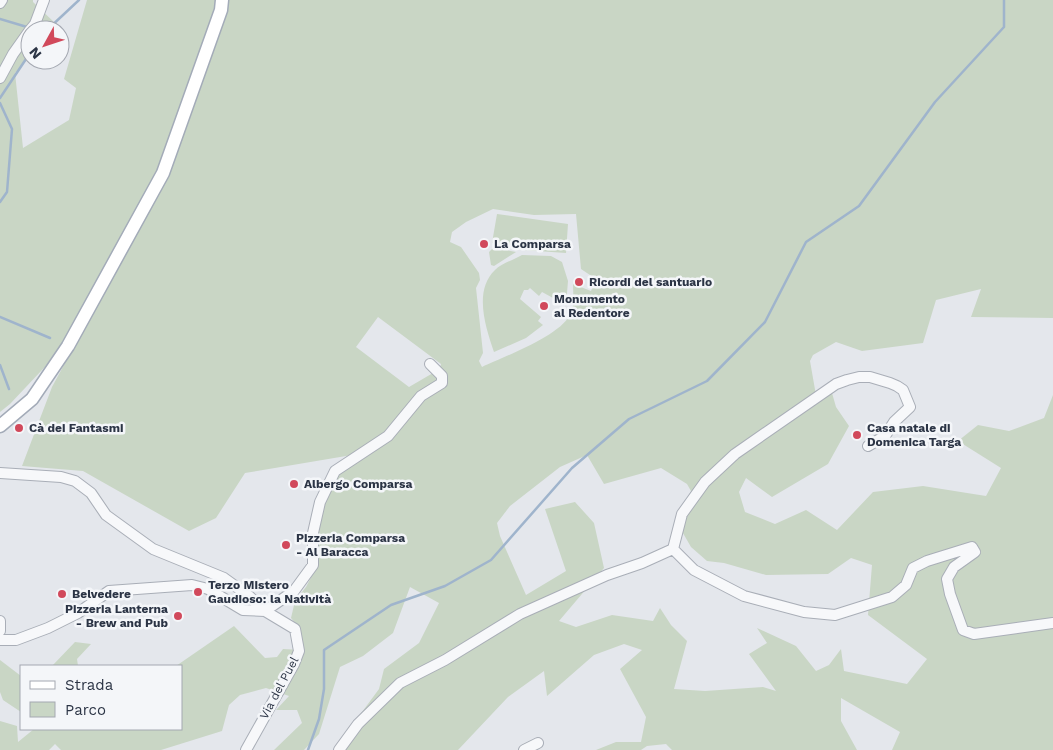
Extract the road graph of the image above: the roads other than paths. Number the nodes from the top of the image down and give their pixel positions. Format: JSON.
{"nodes":[{"id":1,"x":44,"y":0,"type":"edge"},
{"id":2,"x":222,"y":0,"type":"edge"},
{"id":3,"x":36,"y":20,"type":"edge"},
{"id":4,"x":20,"y":44,"type":"edge"},
{"id":5,"x":0,"y":78,"type":"edge"},
{"id":6,"x":430,"y":364,"type":"dead end"},
{"id":7,"x":0,"y":426,"type":"edge"},
{"id":8,"x":868,"y":446,"type":"dead end"},
{"id":9,"x":0,"y":473,"type":"edge"},
{"id":10,"x":673,"y":549,"type":"junction"},
{"id":11,"x":265,"y":611,"type":"junction"},
{"id":12,"x":0,"y":621,"type":"edge"},
{"id":13,"x":1053,"y":623,"type":"edge"},
{"id":14,"x":0,"y":631,"type":"edge"},
{"id":15,"x":0,"y":640,"type":"edge"},
{"id":16,"x":538,"y":743,"type":"dead end"},
{"id":17,"x":246,"y":750,"type":"edge"},
{"id":18,"x":339,"y":750,"type":"edge"},
{"id":19,"x":524,"y":750,"type":"edge"}],
"edges":[{"from":1,"to":3,"type":"street"},
{"from":2,"to":7,"type":"main road"},
{"from":4,"to":5,"type":"street"},
{"from":6,"to":11,"type":"street"},
{"from":8,"to":10,"type":"street"},
{"from":9,"to":11,"type":"street","name":"Via del Puel"},
{"from":10,"to":13,"type":"street"},
{"from":10,"to":18,"type":"street"},
{"from":11,"to":15,"type":"street"},
{"from":11,"to":17,"type":"street","name":"Via del Puel"},
{"from":12,"to":14,"type":"street"},
{"from":16,"to":19,"type":"street"}]}
